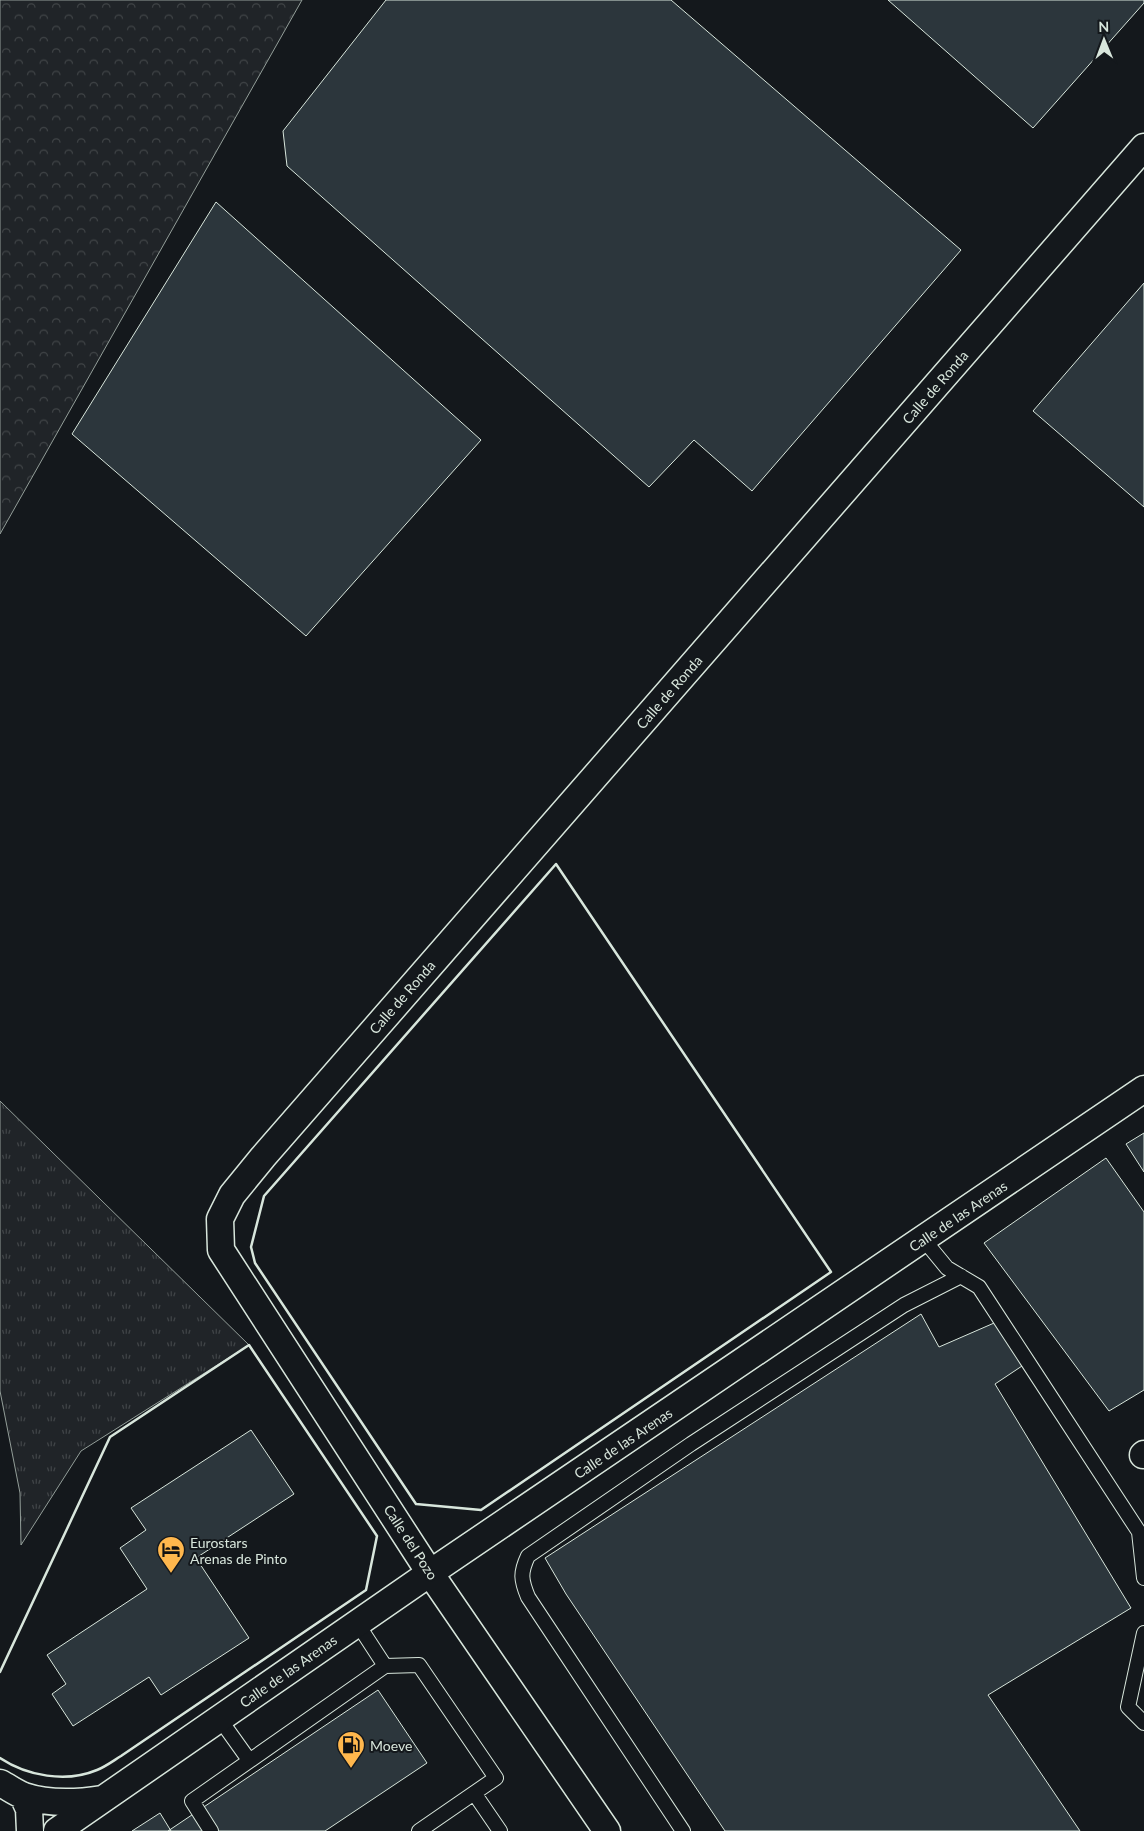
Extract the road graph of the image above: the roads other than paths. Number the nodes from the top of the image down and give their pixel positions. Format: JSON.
{"nodes":[{"id":1,"x":1144,"y":147,"type":"edge"},
{"id":2,"x":1144,"y":1089,"type":"edge"},
{"id":3,"x":924,"y":1240,"type":"junction"},
{"id":4,"x":220,"y":1250,"type":"joint"},
{"id":5,"x":960,"y":1276,"type":"junction"},
{"id":6,"x":430,"y":1573,"type":"junction"},
{"id":7,"x":1144,"y":1578,"type":"edge"},
{"id":8,"x":357,"y":1623,"type":"junction"},
{"id":9,"x":1144,"y":1633,"type":"edge"},
{"id":10,"x":385,"y":1666,"type":"junction"},
{"id":11,"x":219,"y":1718,"type":"junction"},
{"id":12,"x":1144,"y":1724,"type":"edge"},
{"id":13,"x":248,"y":1760,"type":"junction"},
{"id":14,"x":0,"y":1782,"type":"edge"},
{"id":15,"x":474,"y":1793,"type":"junction"},
{"id":16,"x":23,"y":1796,"type":"junction"},
{"id":17,"x":103,"y":1799,"type":"junction"},
{"id":18,"x":30,"y":1831,"type":"edge"},
{"id":19,"x":58,"y":1831,"type":"edge"},
{"id":20,"x":211,"y":1831,"type":"edge"},
{"id":21,"x":419,"y":1831,"type":"edge"},
{"id":22,"x":500,"y":1831,"type":"edge"},
{"id":23,"x":607,"y":1831,"type":"edge"},
{"id":24,"x":683,"y":1831,"type":"edge"}],
"edges":[{"from":1,"to":4,"type":"street","name":"Calle de Ronda"},
{"from":2,"to":3,"type":"street","name":"Calle de las Arenas"},
{"from":3,"to":5,"type":"lane"},
{"from":3,"to":6,"type":"street","name":"Calle de las Arenas"},
{"from":4,"to":6,"type":"street","name":"Calle del Pozo"},
{"from":5,"to":7,"type":"lane"},
{"from":5,"to":24,"type":"lane"},
{"from":6,"to":8,"type":"street","name":"Calle de las Arenas"},
{"from":6,"to":23,"type":"street","name":"Calle del Pozo"},
{"from":8,"to":10,"type":"lane"},
{"from":8,"to":11,"type":"street","name":"Calle de las Arenas"},
{"from":9,"to":12,"type":"lane"},
{"from":10,"to":13,"type":"lane"},
{"from":10,"to":15,"type":"lane"},
{"from":11,"to":13,"type":"lane"},
{"from":11,"to":17,"type":"street","name":"Calle de las Arenas"},
{"from":13,"to":20,"type":"lane"},
{"from":14,"to":16,"type":"street"},
{"from":15,"to":21,"type":"lane"},
{"from":15,"to":22,"type":"lane"},
{"from":16,"to":17,"type":"street"},
{"from":16,"to":18,"type":"street"},
{"from":17,"to":19,"type":"street","name":"Calle de las Arenas"}]}
